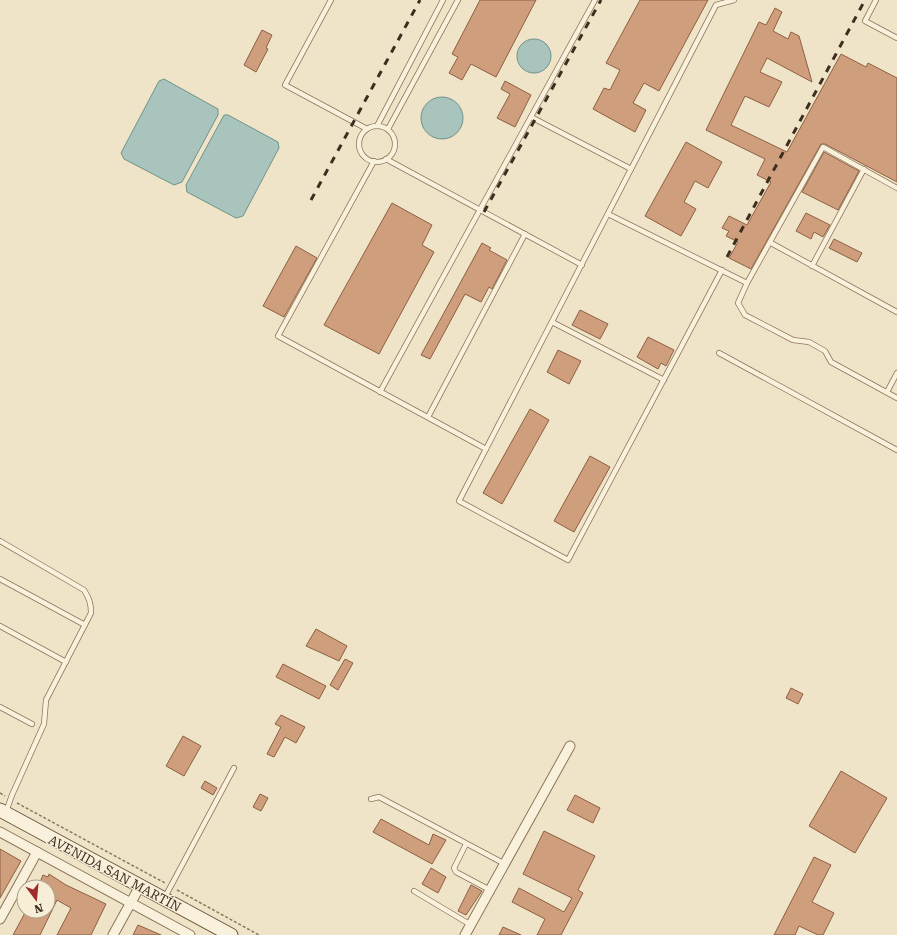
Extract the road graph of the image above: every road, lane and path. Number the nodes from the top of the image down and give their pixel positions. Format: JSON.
{"nodes":[{"id":1,"x":332,"y":0,"type":"edge"},
{"id":2,"x":442,"y":0,"type":"edge"},
{"id":3,"x":458,"y":0,"type":"edge"},
{"id":4,"x":595,"y":0,"type":"edge"},
{"id":5,"x":732,"y":0,"type":"edge"},
{"id":6,"x":876,"y":0,"type":"edge"},
{"id":7,"x":897,"y":38,"type":"edge"},
{"id":8,"x":531,"y":117,"type":"junction"},
{"id":9,"x":377,"y":126,"type":"junction"},
{"id":10,"x":367,"y":129,"type":"junction"},
{"id":11,"x":388,"y":129,"type":"junction"},
{"id":12,"x":386,"y":159,"type":"junction"},
{"id":13,"x":374,"y":161,"type":"junction"},
{"id":14,"x":631,"y":169,"type":"junction"},
{"id":15,"x":864,"y":169,"type":"junction"},
{"id":16,"x":897,"y":188,"type":"edge"},
{"id":17,"x":480,"y":210,"type":"junction"},
{"id":18,"x":608,"y":214,"type":"junction"},
{"id":19,"x":525,"y":234,"type":"junction"},
{"id":20,"x":771,"y":243,"type":"junction"},
{"id":21,"x":582,"y":265,"type":"junction"},
{"id":22,"x":812,"y":266,"type":"junction"},
{"id":23,"x":722,"y":270,"type":"junction"},
{"id":24,"x":747,"y":283,"type":"junction"},
{"id":25,"x":897,"y":312,"type":"edge"},
{"id":26,"x":552,"y":322,"type":"junction"},
{"id":27,"x":719,"y":353,"type":"dead end"},
{"id":28,"x":897,"y":373,"type":"edge"},
{"id":29,"x":664,"y":380,"type":"junction"},
{"id":30,"x":380,"y":392,"type":"junction"},
{"id":31,"x":887,"y":392,"type":"junction"},
{"id":32,"x":897,"y":398,"type":"edge"},
{"id":33,"x":428,"y":417,"type":"junction"},
{"id":34,"x":486,"y":449,"type":"junction"},
{"id":35,"x":897,"y":450,"type":"edge"},
{"id":36,"x":0,"y":541,"type":"edge"},
{"id":37,"x":0,"y":579,"type":"edge"},
{"id":38,"x":85,"y":625,"type":"junction"},
{"id":39,"x":0,"y":626,"type":"edge"},
{"id":40,"x":66,"y":662,"type":"junction"},
{"id":41,"x":0,"y":707,"type":"edge"},
{"id":42,"x":32,"y":724,"type":"dead end"},
{"id":43,"x":570,"y":746,"type":"dead end"},
{"id":44,"x":234,"y":768,"type":"dead end"},
{"id":45,"x":0,"y":793,"type":"edge"},
{"id":46,"x":10,"y":799,"type":"junction"},
{"id":47,"x":371,"y":799,"type":"dead end"},
{"id":48,"x":3,"y":812,"type":"edge"},
{"id":49,"x":0,"y":832,"type":"edge"},
{"id":50,"x":466,"y":844,"type":"junction"},
{"id":51,"x":37,"y":852,"type":"junction"},
{"id":52,"x":505,"y":864,"type":"junction"},
{"id":53,"x":140,"y":886,"type":"junction"},
{"id":54,"x":170,"y":886,"type":"junction"},
{"id":55,"x":490,"y":890,"type":"junction"},
{"id":56,"x":414,"y":891,"type":"dead end"},
{"id":57,"x":164,"y":899,"type":"junction"},
{"id":58,"x":131,"y":903,"type":"junction"},
{"id":59,"x":0,"y":920,"type":"edge"},
{"id":60,"x":471,"y":925,"type":"junction"},
{"id":61,"x":114,"y":935,"type":"edge"},
{"id":62,"x":190,"y":935,"type":"edge"},
{"id":63,"x":231,"y":935,"type":"edge"},
{"id":64,"x":259,"y":935,"type":"edge"},
{"id":65,"x":465,"y":935,"type":"edge"}],
"edges":[{"from":1,"to":10,"type":"lane"},
{"from":2,"to":9,"type":"lane"},
{"from":3,"to":11,"type":"lane"},
{"from":4,"to":8,"type":"lane"},
{"from":5,"to":14,"type":"lane"},
{"from":6,"to":7,"type":"lane"},
{"from":8,"to":14,"type":"lane"},
{"from":8,"to":17,"type":"lane"},
{"from":9,"to":10,"type":"lane"},
{"from":9,"to":11,"type":"lane"},
{"from":10,"to":13,"type":"lane"},
{"from":11,"to":12,"type":"lane"},
{"from":12,"to":13,"type":"lane"},
{"from":12,"to":17,"type":"lane"},
{"from":13,"to":30,"type":"lane"},
{"from":14,"to":18,"type":"lane"},
{"from":15,"to":16,"type":"lane"},
{"from":15,"to":20,"type":"lane"},
{"from":15,"to":22,"type":"lane"},
{"from":17,"to":19,"type":"lane"},
{"from":17,"to":30,"type":"lane"},
{"from":18,"to":21,"type":"lane"},
{"from":18,"to":23,"type":"lane"},
{"from":19,"to":21,"type":"lane"},
{"from":19,"to":33,"type":"lane"},
{"from":20,"to":22,"type":"lane"},
{"from":20,"to":24,"type":"lane"},
{"from":21,"to":26,"type":"lane"},
{"from":22,"to":25,"type":"lane"},
{"from":23,"to":24,"type":"lane"},
{"from":23,"to":29,"type":"lane"},
{"from":24,"to":31,"type":"lane"},
{"from":26,"to":29,"type":"lane"},
{"from":26,"to":34,"type":"lane"},
{"from":27,"to":35,"type":"lane"},
{"from":28,"to":31,"type":"lane"},
{"from":29,"to":34,"type":"lane"},
{"from":30,"to":33,"type":"lane"},
{"from":31,"to":32,"type":"lane"},
{"from":33,"to":34,"type":"lane"},
{"from":36,"to":38,"type":"lane"},
{"from":37,"to":38,"type":"lane"},
{"from":38,"to":40,"type":"lane"},
{"from":39,"to":40,"type":"lane"},
{"from":40,"to":46,"type":"lane"},
{"from":41,"to":42,"type":"lane"},
{"from":43,"to":52,"type":"street"},
{"from":44,"to":54,"type":"lane"},
{"from":45,"to":46,"type":"path"},
{"from":46,"to":48,"type":"lane"},
{"from":46,"to":54,"type":"path"},
{"from":47,"to":50,"type":"lane"},
{"from":48,"to":53,"type":"street","name":"AVENIDA SAN MARTÍN"},
{"from":49,"to":51,"type":"street","name":"AVENIDA SAN MARTÍN"},
{"from":50,"to":52,"type":"lane"},
{"from":50,"to":55,"type":"lane"},
{"from":51,"to":58,"type":"street","name":"AVENIDA SAN MARTÍN"},
{"from":51,"to":59,"type":"street"},
{"from":52,"to":55,"type":"street"},
{"from":53,"to":57,"type":"street","name":"AVENIDA SAN MARTÍN"},
{"from":53,"to":58,"type":"street"},
{"from":54,"to":57,"type":"lane"},
{"from":54,"to":64,"type":"path"},
{"from":55,"to":60,"type":"street"},
{"from":56,"to":60,"type":"lane"},
{"from":57,"to":63,"type":"street","name":"AVENIDA SAN MARTÍN"},
{"from":58,"to":61,"type":"street"},
{"from":58,"to":62,"type":"street","name":"AVENIDA SAN MARTÍN"},
{"from":60,"to":65,"type":"street"}]}
